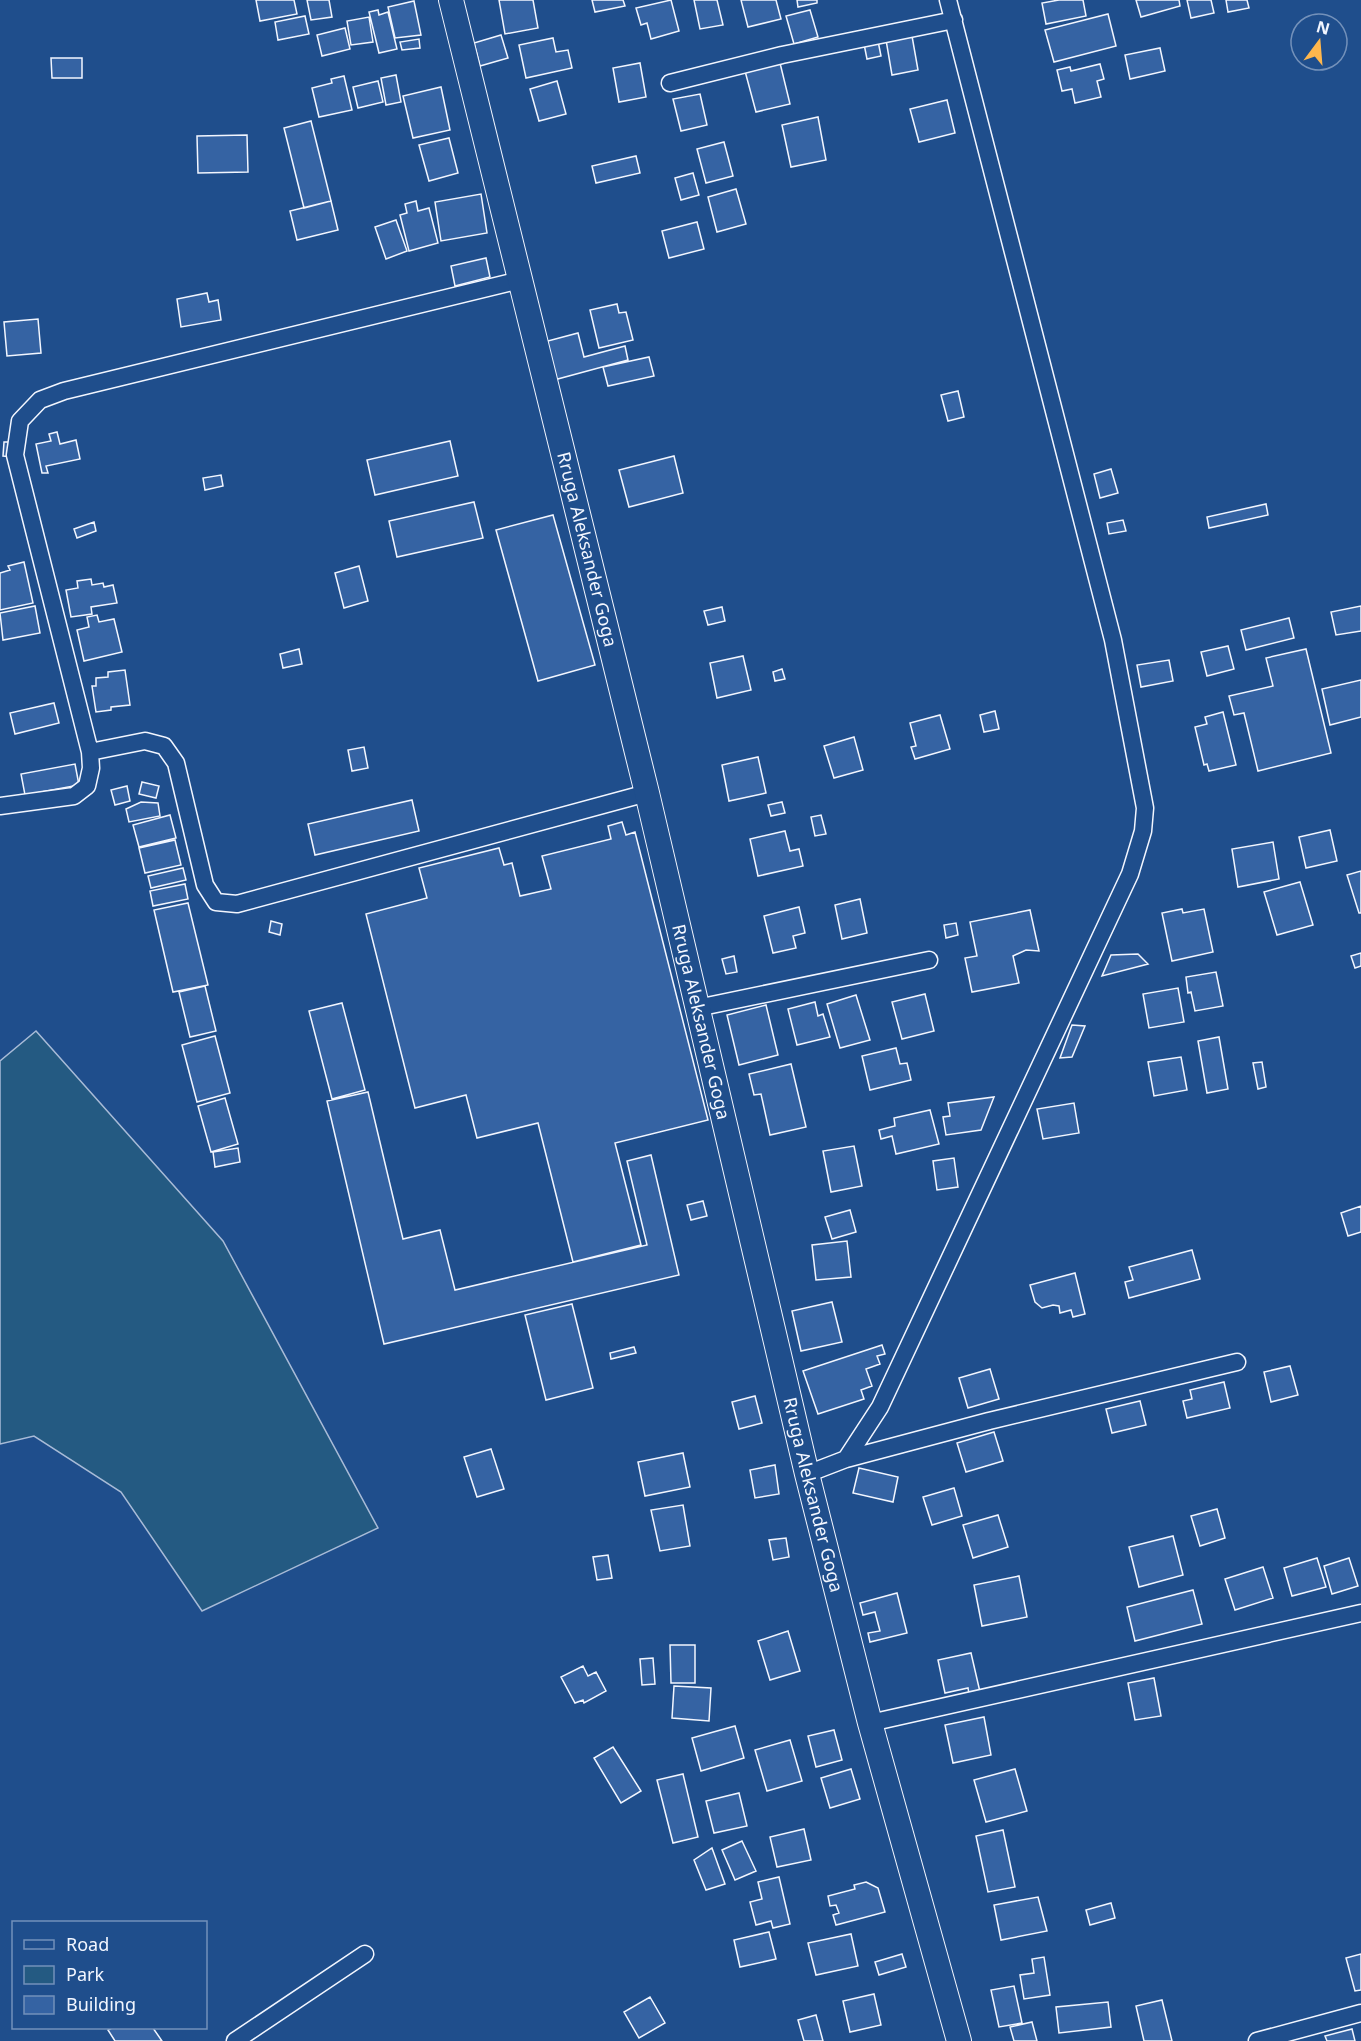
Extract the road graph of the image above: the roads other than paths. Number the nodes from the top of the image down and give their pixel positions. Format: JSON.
{"nodes":[{"id":1,"x":451,"y":0,"type":"edge"},
{"id":2,"x":948,"y":0,"type":"edge"},
{"id":3,"x":954,"y":20,"type":"junction"},
{"id":4,"x":670,"y":83,"type":"dead end"},
{"id":5,"x":520,"y":280,"type":"junction"},
{"id":6,"x":90,"y":752,"type":"junction"},
{"id":7,"x":647,"y":793,"type":"junction"},
{"id":8,"x":0,"y":806,"type":"edge"},
{"id":9,"x":929,"y":960,"type":"dead end"},
{"id":10,"x":698,"y":1008,"type":"junction"},
{"id":11,"x":1237,"y":1362,"type":"dead end"},
{"id":12,"x":846,"y":1459,"type":"junction"},
{"id":13,"x":807,"y":1474,"type":"junction"},
{"id":14,"x":1361,"y":1613,"type":"edge"},
{"id":15,"x":870,"y":1723,"type":"junction"},
{"id":16,"x":365,"y":1954,"type":"dead end"},
{"id":17,"x":1361,"y":2013,"type":"edge"},
{"id":18,"x":236,"y":2041,"type":"edge"},
{"id":19,"x":959,"y":2041,"type":"edge"},
{"id":20,"x":1257,"y":2041,"type":"edge"}],
"edges":[{"from":1,"to":5,"type":"main road","name":"Rruga Aleksander Goga"},
{"from":2,"to":3,"type":"street"},
{"from":3,"to":4,"type":"street"},
{"from":3,"to":12,"type":"street"},
{"from":5,"to":6,"type":"street"},
{"from":5,"to":7,"type":"main road","name":"Rruga Aleksander Goga"},
{"from":6,"to":7,"type":"street"},
{"from":6,"to":8,"type":"street"},
{"from":7,"to":10,"type":"main road","name":"Rruga Aleksander Goga"},
{"from":9,"to":10,"type":"street"},
{"from":10,"to":13,"type":"main road","name":"Rruga Aleksander Goga"},
{"from":11,"to":12,"type":"street"},
{"from":12,"to":13,"type":"street"},
{"from":13,"to":15,"type":"main road","name":"Rruga Aleksander Goga"},
{"from":14,"to":15,"type":"street"},
{"from":15,"to":19,"type":"main road","name":"Rruga Aleksander Goga"},
{"from":16,"to":18,"type":"street"},
{"from":17,"to":20,"type":"street"}]}
